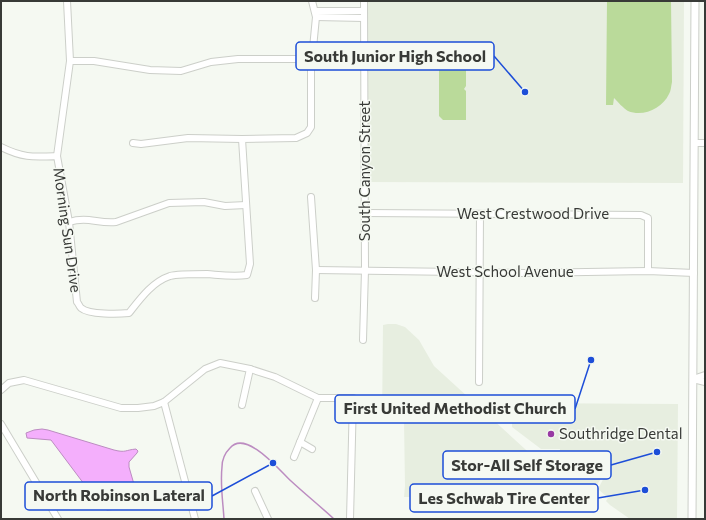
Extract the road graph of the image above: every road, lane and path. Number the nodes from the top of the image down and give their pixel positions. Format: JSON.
{"nodes":[{"id":1,"x":67,"y":1,"type":"edge"},
{"id":2,"x":312,"y":1,"type":"edge"},
{"id":3,"x":364,"y":1,"type":"edge"},
{"id":4,"x":695,"y":1,"type":"edge"},
{"id":5,"x":364,"y":11,"type":"junction"},
{"id":6,"x":315,"y":14,"type":"junction"},
{"id":7,"x":364,"y":18,"type":"junction"},
{"id":8,"x":313,"y":59,"type":"junction"},
{"id":9,"x":70,"y":61,"type":"junction"},
{"id":10,"x":242,"y":139,"type":"junction"},
{"id":11,"x":694,"y":142,"type":"junction"},
{"id":12,"x":133,"y":143,"type":"dead end"},
{"id":13,"x":705,"y":143,"type":"edge"},
{"id":14,"x":1,"y":147,"type":"edge"},
{"id":15,"x":57,"y":156,"type":"junction"},
{"id":16,"x":311,"y":197,"type":"dead end"},
{"id":17,"x":246,"y":205,"type":"junction"},
{"id":18,"x":365,"y":213,"type":"junction"},
{"id":19,"x":480,"y":214,"type":"junction"},
{"id":20,"x":69,"y":222,"type":"junction"},
{"id":21,"x":316,"y":270,"type":"junction"},
{"id":22,"x":364,"y":270,"type":"junction"},
{"id":23,"x":648,"y":271,"type":"junction"},
{"id":24,"x":480,"y":272,"type":"junction"},
{"id":25,"x":694,"y":273,"type":"junction"},
{"id":26,"x":315,"y":298,"type":"dead end"},
{"id":27,"x":363,"y":340,"type":"dead end"},
{"id":28,"x":250,"y":369,"type":"junction"},
{"id":29,"x":705,"y":375,"type":"edge"},
{"id":30,"x":693,"y":379,"type":"junction"},
{"id":31,"x":479,"y":382,"type":"dead end"},
{"id":32,"x":705,"y":382,"type":"edge"},
{"id":33,"x":1,"y":390,"type":"edge"},
{"id":34,"x":318,"y":398,"type":"junction"},
{"id":35,"x":164,"y":402,"type":"junction"},
{"id":36,"x":242,"y":405,"type":"dead end"},
{"id":37,"x":1,"y":424,"type":"edge"},
{"id":38,"x":300,"y":442,"type":"junction"},
{"id":39,"x":312,"y":449,"type":"dead end"},
{"id":40,"x":294,"y":457,"type":"dead end"},
{"id":41,"x":255,"y":491,"type":"dead end"},
{"id":42,"x":58,"y":519,"type":"edge"},
{"id":43,"x":196,"y":519,"type":"edge"},
{"id":44,"x":268,"y":519,"type":"edge"},
{"id":45,"x":350,"y":519,"type":"edge"},
{"id":46,"x":692,"y":519,"type":"edge"}],
"edges":[{"from":1,"to":9,"type":"street"},
{"from":2,"to":6,"type":"street"},
{"from":3,"to":5,"type":"street","name":"South Canyon Street"},
{"from":4,"to":11,"type":"main road"},
{"from":5,"to":6,"type":"street"},
{"from":5,"to":7,"type":"street","name":"South Canyon Street"},
{"from":6,"to":7,"type":"street"},
{"from":6,"to":8,"type":"street"},
{"from":7,"to":18,"type":"street","name":"South Canyon Street"},
{"from":8,"to":9,"type":"street"},
{"from":8,"to":10,"type":"street"},
{"from":9,"to":15,"type":"street"},
{"from":10,"to":12,"type":"street"},
{"from":10,"to":17,"type":"street","name":"Morning Sun Drive"},
{"from":11,"to":13,"type":"street"},
{"from":11,"to":25,"type":"main road"},
{"from":14,"to":15,"type":"street","name":"Morning Sun Drive"},
{"from":15,"to":20,"type":"street","name":"Morning Sun Drive"},
{"from":16,"to":21,"type":"street"},
{"from":17,"to":20,"type":"street"},
{"from":17,"to":20,"type":"street","name":"Morning Sun Drive"},
{"from":18,"to":19,"type":"street","name":"West Crestwood Drive"},
{"from":18,"to":22,"type":"street","name":"South Canyon Street"},
{"from":19,"to":23,"type":"street","name":"West Crestwood Drive"},
{"from":19,"to":24,"type":"street"},
{"from":21,"to":22,"type":"street","name":"West School Avenue"},
{"from":21,"to":26,"type":"street"},
{"from":22,"to":24,"type":"street","name":"West School Avenue"},
{"from":22,"to":27,"type":"street","name":"South Canyon Street"},
{"from":23,"to":24,"type":"street","name":"West School Avenue"},
{"from":23,"to":25,"type":"street","name":"West School Avenue"},
{"from":24,"to":31,"type":"street"},
{"from":25,"to":30,"type":"main road"},
{"from":28,"to":34,"type":"street"},
{"from":28,"to":35,"type":"street"},
{"from":28,"to":36,"type":"street"},
{"from":29,"to":30,"type":"street"},
{"from":30,"to":32,"type":"street"},
{"from":30,"to":46,"type":"main road"},
{"from":33,"to":35,"type":"street"},
{"from":34,"to":38,"type":"street"},
{"from":34,"to":45,"type":"street"},
{"from":35,"to":43,"type":"street"},
{"from":37,"to":42,"type":"street"},
{"from":38,"to":39,"type":"street"},
{"from":38,"to":40,"type":"street"},
{"from":41,"to":44,"type":"street"}]}
